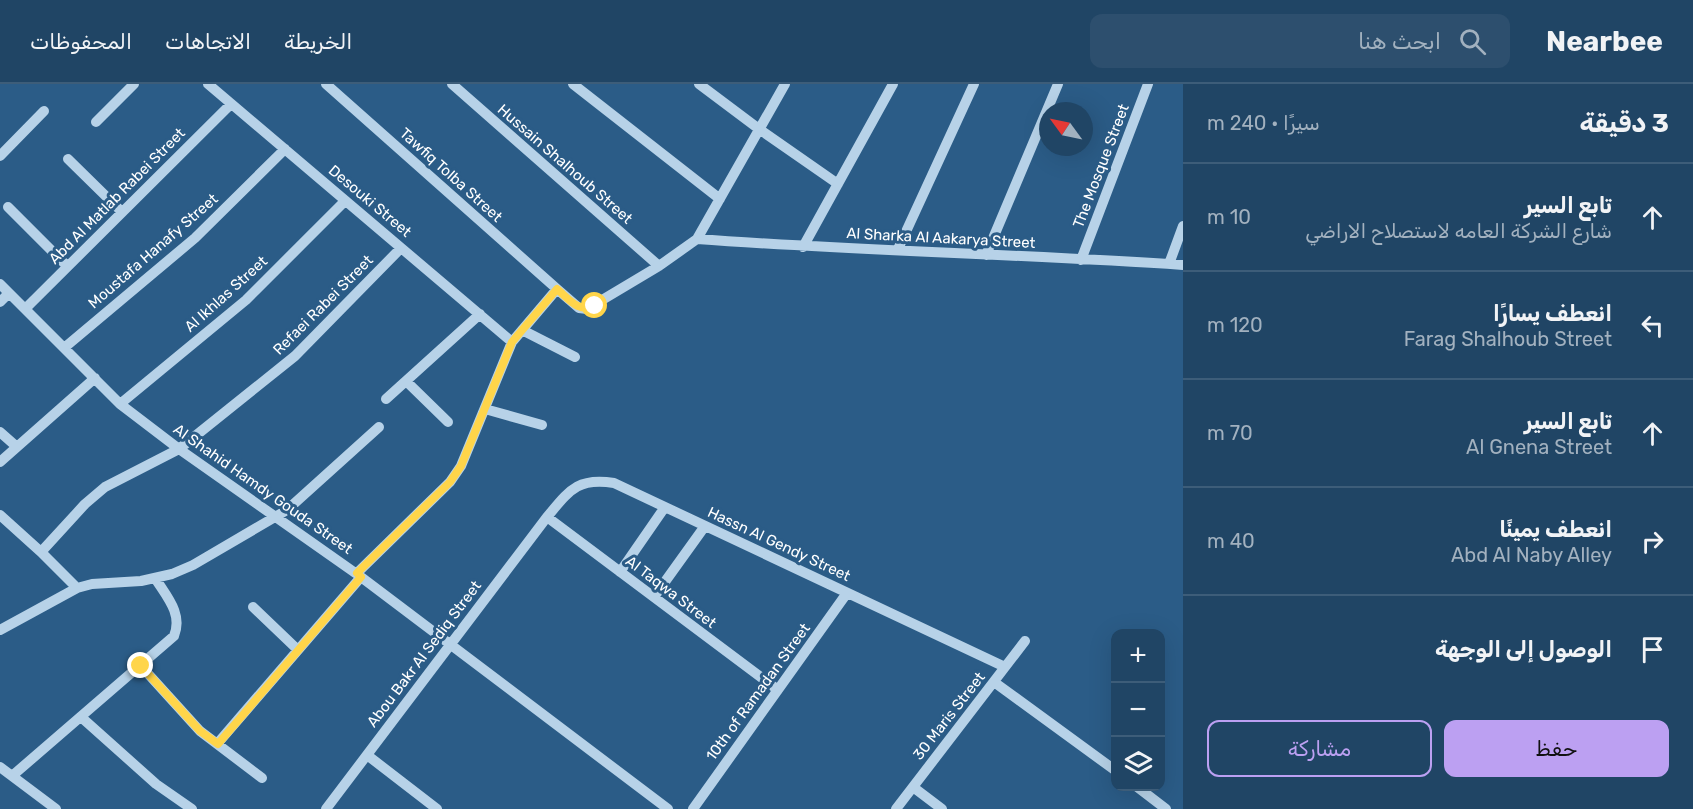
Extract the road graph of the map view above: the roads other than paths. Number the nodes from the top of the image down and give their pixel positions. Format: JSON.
{"nodes":[{"id":1,"x":134,"y":84,"type":"edge"},
{"id":2,"x":208,"y":84,"type":"edge"},
{"id":3,"x":326,"y":84,"type":"edge"},
{"id":4,"x":452,"y":84,"type":"edge"},
{"id":5,"x":573,"y":84,"type":"edge"},
{"id":6,"x":699,"y":84,"type":"edge"},
{"id":7,"x":785,"y":84,"type":"edge"},
{"id":8,"x":893,"y":84,"type":"edge"},
{"id":9,"x":974,"y":84,"type":"edge"},
{"id":10,"x":1058,"y":84,"type":"edge"},
{"id":11,"x":1148,"y":84,"type":"edge"},
{"id":12,"x":231,"y":104,"type":"junction"},
{"id":13,"x":44,"y":111,"type":"dead end"},
{"id":14,"x":96,"y":122,"type":"dead end"},
{"id":15,"x":759,"y":129,"type":"junction"},
{"id":16,"x":285,"y":149,"type":"junction"},
{"id":17,"x":0,"y":156,"type":"edge"},
{"id":18,"x":68,"y":159,"type":"dead end"},
{"id":19,"x":838,"y":184,"type":"junction"},
{"id":20,"x":720,"y":199,"type":"junction"},
{"id":21,"x":345,"y":201,"type":"junction"},
{"id":22,"x":8,"y":207,"type":"dead end"},
{"id":23,"x":122,"y":212,"type":"junction"},
{"id":24,"x":1183,"y":226,"type":"edge"},
{"id":25,"x":697,"y":239,"type":"junction"},
{"id":26,"x":803,"y":247,"type":"junction"},
{"id":27,"x":401,"y":248,"type":"junction"},
{"id":28,"x":898,"y":249,"type":"junction"},
{"id":29,"x":986,"y":255,"type":"junction"},
{"id":30,"x":1082,"y":260,"type":"junction"},
{"id":31,"x":1169,"y":264,"type":"junction"},
{"id":32,"x":1183,"y":265,"type":"edge"},
{"id":33,"x":67,"y":266,"type":"junction"},
{"id":34,"x":659,"y":266,"type":"junction"},
{"id":35,"x":0,"y":284,"type":"edge"},
{"id":36,"x":557,"y":289,"type":"junction"},
{"id":37,"x":9,"y":293,"type":"junction"},
{"id":38,"x":0,"y":302,"type":"edge"},
{"id":39,"x":25,"y":309,"type":"junction"},
{"id":40,"x":480,"y":314,"type":"junction"},
{"id":41,"x":522,"y":330,"type":"junction"},
{"id":42,"x":512,"y":342,"type":"junction"},
{"id":43,"x":64,"y":348,"type":"junction"},
{"id":44,"x":575,"y":357,"type":"dead end"},
{"id":45,"x":95,"y":378,"type":"junction"},
{"id":46,"x":406,"y":381,"type":"junction"},
{"id":47,"x":386,"y":399,"type":"dead end"},
{"id":48,"x":120,"y":404,"type":"junction"},
{"id":49,"x":485,"y":409,"type":"junction"},
{"id":50,"x":448,"y":422,"type":"dead end"},
{"id":51,"x":542,"y":425,"type":"dead end"},
{"id":52,"x":379,"y":427,"type":"dead end"},
{"id":53,"x":0,"y":432,"type":"edge"},
{"id":54,"x":17,"y":447,"type":"junction"},
{"id":55,"x":179,"y":449,"type":"junction"},
{"id":56,"x":0,"y":462,"type":"edge"},
{"id":57,"x":665,"y":507,"type":"junction"},
{"id":58,"x":0,"y":515,"type":"edge"},
{"id":59,"x":275,"y":517,"type":"junction"},
{"id":60,"x":547,"y":517,"type":"junction"},
{"id":61,"x":705,"y":526,"type":"junction"},
{"id":62,"x":41,"y":552,"type":"junction"},
{"id":63,"x":620,"y":572,"type":"junction"},
{"id":64,"x":359,"y":575,"type":"junction"},
{"id":65,"x":155,"y":578,"type":"junction"},
{"id":66,"x":77,"y":588,"type":"junction"},
{"id":67,"x":847,"y":593,"type":"junction"},
{"id":68,"x":654,"y":597,"type":"junction"},
{"id":69,"x":253,"y":607,"type":"dead end"},
{"id":70,"x":0,"y":630,"type":"edge"},
{"id":71,"x":1025,"y":641,"type":"dead end"},
{"id":72,"x":450,"y":645,"type":"junction"},
{"id":73,"x":298,"y":650,"type":"junction"},
{"id":74,"x":141,"y":666,"type":"junction"},
{"id":75,"x":1005,"y":667,"type":"junction"},
{"id":76,"x":994,"y":682,"type":"junction"},
{"id":77,"x":778,"y":690,"type":"junction"},
{"id":78,"x":81,"y":717,"type":"junction"},
{"id":79,"x":218,"y":744,"type":"junction"},
{"id":80,"x":367,"y":755,"type":"junction"},
{"id":81,"x":0,"y":767,"type":"edge"},
{"id":82,"x":1111,"y":767,"type":"edge"},
{"id":83,"x":12,"y":776,"type":"junction"},
{"id":84,"x":262,"y":778,"type":"dead end"},
{"id":85,"x":913,"y":787,"type":"junction"},
{"id":86,"x":1143,"y":791,"type":"edge"},
{"id":87,"x":665,"y":808,"type":"edge"},
{"id":88,"x":56,"y":809,"type":"edge"},
{"id":89,"x":192,"y":809,"type":"edge"},
{"id":90,"x":326,"y":809,"type":"edge"},
{"id":91,"x":437,"y":809,"type":"edge"},
{"id":92,"x":693,"y":809,"type":"edge"},
{"id":93,"x":896,"y":809,"type":"edge"},
{"id":94,"x":942,"y":809,"type":"edge"},
{"id":95,"x":1166,"y":809,"type":"edge"}],
"edges":[{"from":1,"to":14,"type":"street"},
{"from":2,"to":12,"type":"street","name":"Desouki Street"},
{"from":3,"to":36,"type":"street","name":"Tawfiq Tolba Street"},
{"from":4,"to":34,"type":"street","name":"Hussain Shalhoub Street"},
{"from":5,"to":20,"type":"street"},
{"from":6,"to":15,"type":"street"},
{"from":7,"to":15,"type":"street"},
{"from":8,"to":19,"type":"street"},
{"from":9,"to":28,"type":"street"},
{"from":10,"to":29,"type":"street"},
{"from":11,"to":30,"type":"street","name":"The Mosque Street"},
{"from":12,"to":16,"type":"street","name":"Desouki Street"},
{"from":12,"to":23,"type":"street","name":"Abd Al Matlab Rabei Street"},
{"from":13,"to":17,"type":"street"},
{"from":15,"to":19,"type":"street"},
{"from":15,"to":20,"type":"street"},
{"from":16,"to":21,"type":"street","name":"Desouki Street"},
{"from":16,"to":43,"type":"street","name":"Moustafa Hanafy Street"},
{"from":18,"to":23,"type":"street"},
{"from":19,"to":26,"type":"street"},
{"from":20,"to":25,"type":"street"},
{"from":21,"to":27,"type":"street","name":"Desouki Street"},
{"from":21,"to":48,"type":"street","name":"Al Ikhlas Street"},
{"from":22,"to":33,"type":"street"},
{"from":23,"to":33,"type":"street","name":"Abd Al Matlab Rabei Street"},
{"from":24,"to":31,"type":"street"},
{"from":25,"to":26,"type":"street","name":"Al Sharka Al Aakarya Street"},
{"from":25,"to":34,"type":"street"},
{"from":26,"to":28,"type":"street","name":"Al Sharka Al Aakarya Street"},
{"from":27,"to":40,"type":"street","name":"Desouki Street"},
{"from":27,"to":55,"type":"street","name":"Refaei Rabei Street"},
{"from":28,"to":29,"type":"street","name":"Al Sharka Al Aakarya Street"},
{"from":29,"to":30,"type":"street","name":"Al Sharka Al Aakarya Street"},
{"from":30,"to":31,"type":"street","name":"Al Sharka Al Aakarya Street"},
{"from":31,"to":32,"type":"street","name":"Al Sharka Al Aakarya Street"},
{"from":33,"to":39,"type":"street","name":"Abd Al Matlab Rabei Street"},
{"from":34,"to":36,"type":"street","name":"Tawfiq Tolba Street"},
{"from":35,"to":37,"type":"street","name":"Al Shahid Hamdy Gouda Street"},
{"from":36,"to":41,"type":"street"},
{"from":37,"to":38,"type":"street"},
{"from":37,"to":39,"type":"street","name":"Al Shahid Hamdy Gouda Street"},
{"from":39,"to":43,"type":"street","name":"Al Shahid Hamdy Gouda Street"},
{"from":40,"to":42,"type":"street","name":"Desouki Street"},
{"from":40,"to":46,"type":"street"},
{"from":41,"to":42,"type":"street"},
{"from":41,"to":44,"type":"street"},
{"from":42,"to":49,"type":"street"},
{"from":43,"to":45,"type":"street","name":"Al Shahid Hamdy Gouda Street"},
{"from":45,"to":48,"type":"street","name":"Al Shahid Hamdy Gouda Street"},
{"from":45,"to":54,"type":"street"},
{"from":46,"to":47,"type":"street"},
{"from":46,"to":50,"type":"street"},
{"from":48,"to":55,"type":"street","name":"Al Shahid Hamdy Gouda Street"},
{"from":49,"to":51,"type":"street"},
{"from":49,"to":64,"type":"street"},
{"from":52,"to":59,"type":"street"},
{"from":53,"to":54,"type":"street"},
{"from":54,"to":56,"type":"street"},
{"from":55,"to":59,"type":"street","name":"Al Shahid Hamdy Gouda Street"},
{"from":55,"to":62,"type":"street","name":"Refaei Rabei Street"},
{"from":57,"to":60,"type":"street","name":"Hassn Al Gendy Street"},
{"from":57,"to":61,"type":"street","name":"Hassn Al Gendy Street"},
{"from":57,"to":63,"type":"street"},
{"from":58,"to":62,"type":"street"},
{"from":59,"to":64,"type":"street","name":"Al Shahid Hamdy Gouda Street"},
{"from":59,"to":65,"type":"street"},
{"from":60,"to":63,"type":"street","name":"Al Taqwa Street"},
{"from":60,"to":72,"type":"street","name":"Abou Bakr Al Sediq Street"},
{"from":61,"to":67,"type":"street","name":"Hassn Al Gendy Street"},
{"from":61,"to":68,"type":"street"},
{"from":62,"to":66,"type":"street"},
{"from":63,"to":68,"type":"street","name":"Al Taqwa Street"},
{"from":64,"to":72,"type":"street","name":"Al Shahid Hamdy Gouda Street"},
{"from":64,"to":73,"type":"street"},
{"from":65,"to":66,"type":"street"},
{"from":65,"to":74,"type":"street"},
{"from":66,"to":70,"type":"street"},
{"from":67,"to":75,"type":"street","name":"Hassn Al Gendy Street"},
{"from":67,"to":77,"type":"street","name":"10th of Ramadan Street"},
{"from":68,"to":77,"type":"street","name":"Al Taqwa Street"},
{"from":69,"to":73,"type":"street"},
{"from":71,"to":75,"type":"street","name":"30 Maris Street"},
{"from":72,"to":80,"type":"street","name":"Abou Bakr Al Sediq Street"},
{"from":72,"to":87,"type":"street","name":"Al Shahid Hamdy Gouda Street"},
{"from":73,"to":79,"type":"street"},
{"from":74,"to":78,"type":"street"},
{"from":74,"to":79,"type":"street"},
{"from":75,"to":76,"type":"street","name":"30 Maris Street"},
{"from":76,"to":82,"type":"street"},
{"from":76,"to":85,"type":"street","name":"30 Maris Street"},
{"from":77,"to":92,"type":"street","name":"10th of Ramadan Street"},
{"from":78,"to":83,"type":"street"},
{"from":78,"to":89,"type":"street"},
{"from":79,"to":84,"type":"street"},
{"from":80,"to":90,"type":"street","name":"Abou Bakr Al Sediq Street"},
{"from":80,"to":91,"type":"street"},
{"from":81,"to":83,"type":"street"},
{"from":83,"to":88,"type":"street"},
{"from":85,"to":93,"type":"street","name":"30 Maris Street"},
{"from":85,"to":94,"type":"street"},
{"from":86,"to":95,"type":"street"}]}
